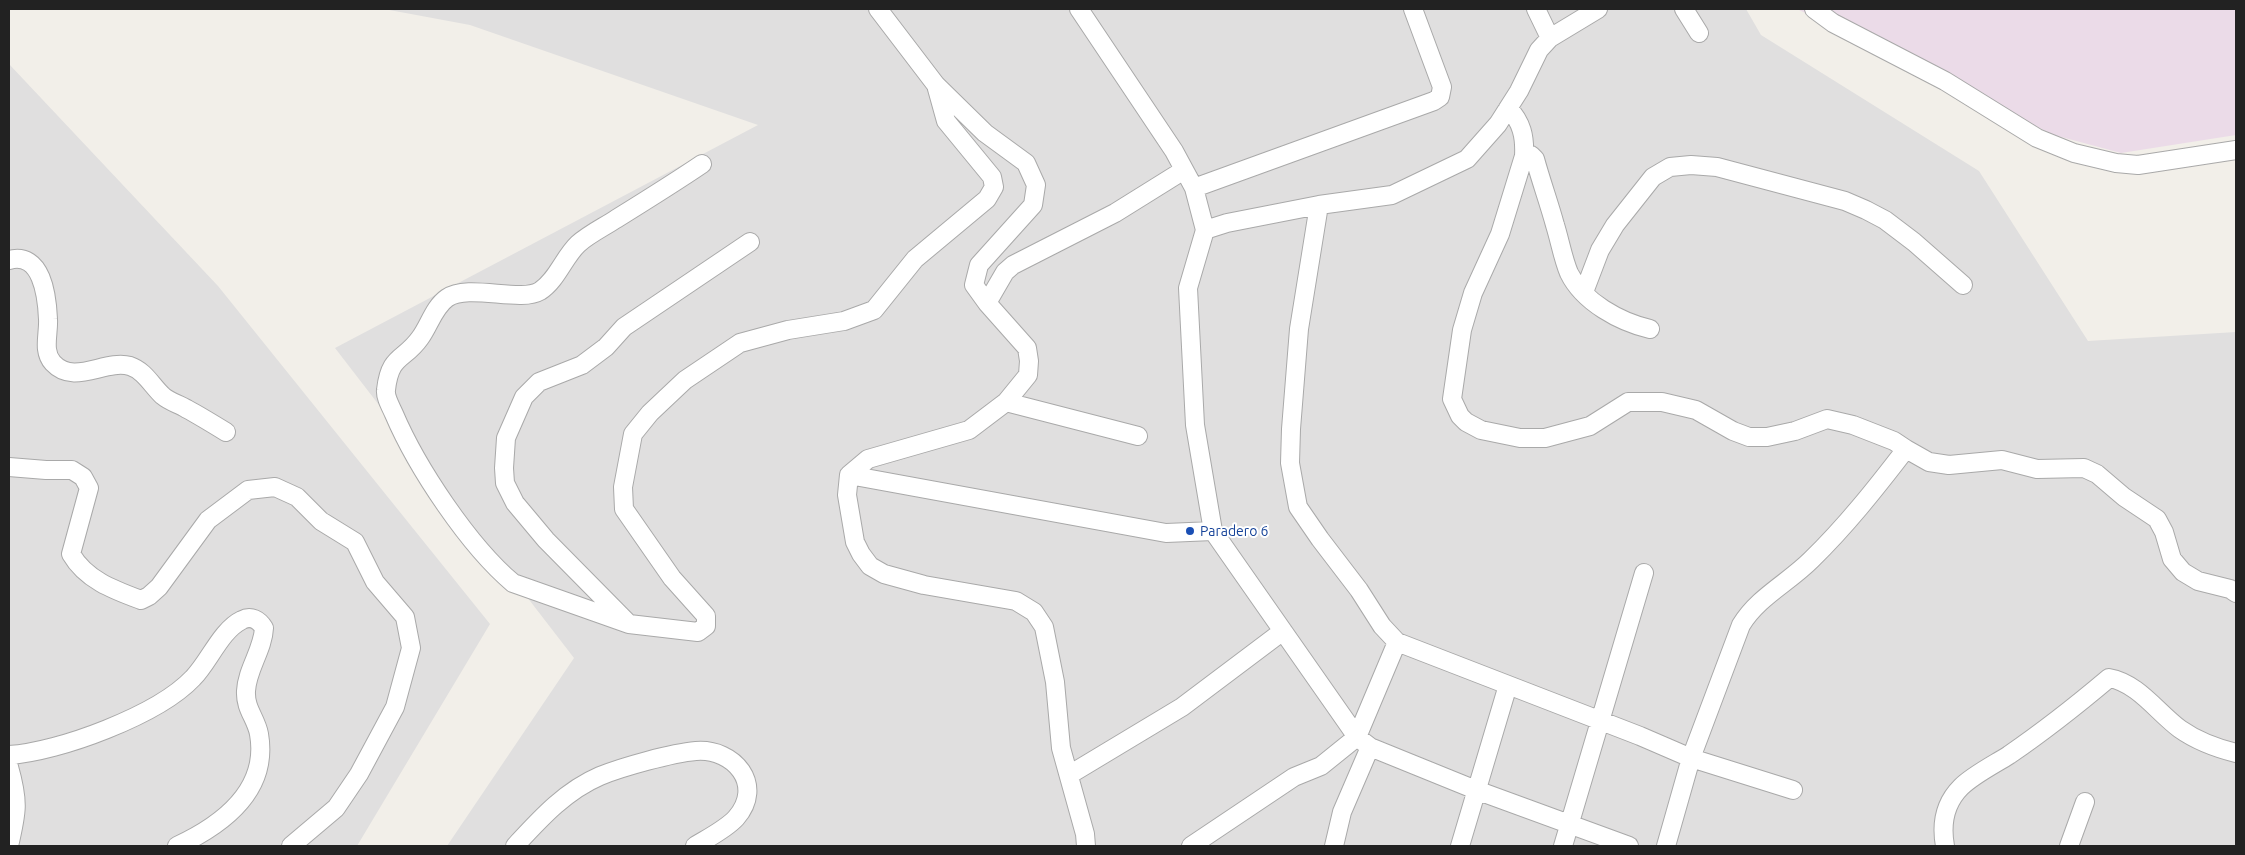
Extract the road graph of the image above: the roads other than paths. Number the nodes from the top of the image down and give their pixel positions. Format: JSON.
{"nodes":[{"id":1,"x":878,"y":9,"type":"edge"},
{"id":2,"x":1079,"y":9,"type":"edge"},
{"id":3,"x":1414,"y":9,"type":"edge"},
{"id":4,"x":1536,"y":9,"type":"edge"},
{"id":5,"x":1684,"y":9,"type":"edge"},
{"id":6,"x":1814,"y":9,"type":"edge"},
{"id":7,"x":1595,"y":10,"type":"edge"},
{"id":8,"x":1699,"y":33,"type":"dead end"},
{"id":9,"x":1550,"y":38,"type":"junction"},
{"id":10,"x":936,"y":85,"type":"junction"},
{"id":11,"x":1508,"y":108,"type":"junction"},
{"id":12,"x":2236,"y":150,"type":"edge"},
{"id":13,"x":1524,"y":156,"type":"junction"},
{"id":14,"x":702,"y":164,"type":"dead end"},
{"id":15,"x":1184,"y":170,"type":"junction"},
{"id":16,"x":1194,"y":188,"type":"junction"},
{"id":17,"x":1319,"y":205,"type":"junction"},
{"id":18,"x":1205,"y":230,"type":"junction"},
{"id":19,"x":750,"y":242,"type":"dead end"},
{"id":20,"x":9,"y":260,"type":"edge"},
{"id":21,"x":1963,"y":285,"type":"dead end"},
{"id":22,"x":1584,"y":292,"type":"junction"},
{"id":23,"x":986,"y":303,"type":"junction"},
{"id":24,"x":1650,"y":329,"type":"dead end"},
{"id":25,"x":1006,"y":402,"type":"junction"},
{"id":26,"x":226,"y":432,"type":"dead end"},
{"id":27,"x":1138,"y":436,"type":"dead end"},
{"id":28,"x":1906,"y":449,"type":"junction"},
{"id":29,"x":9,"y":467,"type":"edge"},
{"id":30,"x":849,"y":475,"type":"junction"},
{"id":31,"x":1213,"y":531,"type":"junction"},
{"id":32,"x":1644,"y":573,"type":"dead end"},
{"id":33,"x":2236,"y":592,"type":"edge"},
{"id":34,"x":629,"y":624,"type":"junction"},
{"id":35,"x":1283,"y":631,"type":"junction"},
{"id":36,"x":1396,"y":642,"type":"junction"},
{"id":37,"x":1508,"y":685,"type":"junction"},
{"id":38,"x":1602,"y":722,"type":"junction"},
{"id":39,"x":1364,"y":742,"type":"junction"},
{"id":40,"x":2236,"y":753,"type":"edge"},
{"id":41,"x":9,"y":755,"type":"edge"},
{"id":42,"x":1691,"y":758,"type":"junction"},
{"id":43,"x":9,"y":767,"type":"edge"},
{"id":44,"x":1070,"y":775,"type":"junction"},
{"id":45,"x":1476,"y":790,"type":"junction"},
{"id":46,"x":1793,"y":790,"type":"dead end"},
{"id":47,"x":2085,"y":802,"type":"dead end"},
{"id":48,"x":1570,"y":825,"type":"junction"},
{"id":49,"x":9,"y":846,"type":"edge"},
{"id":50,"x":177,"y":846,"type":"edge"},
{"id":51,"x":291,"y":846,"type":"edge"},
{"id":52,"x":514,"y":846,"type":"edge"},
{"id":53,"x":695,"y":846,"type":"edge"},
{"id":54,"x":1086,"y":846,"type":"edge"},
{"id":55,"x":1191,"y":846,"type":"edge"},
{"id":56,"x":1334,"y":846,"type":"edge"},
{"id":57,"x":1460,"y":846,"type":"edge"},
{"id":58,"x":1563,"y":846,"type":"edge"},
{"id":59,"x":1629,"y":846,"type":"edge"},
{"id":60,"x":1666,"y":846,"type":"edge"},
{"id":61,"x":1945,"y":846,"type":"edge"},
{"id":62,"x":2069,"y":846,"type":"edge"}],
"edges":[{"from":1,"to":10,"type":"street"},
{"from":2,"to":15,"type":"street"},
{"from":3,"to":16,"type":"street"},
{"from":4,"to":9,"type":"street"},
{"from":5,"to":8,"type":"street"},
{"from":6,"to":12,"type":"street"},
{"from":7,"to":9,"type":"street"},
{"from":9,"to":11,"type":"street"},
{"from":10,"to":23,"type":"street"},
{"from":10,"to":34,"type":"street"},
{"from":11,"to":13,"type":"street"},
{"from":11,"to":17,"type":"street"},
{"from":13,"to":22,"type":"street"},
{"from":13,"to":28,"type":"street"},
{"from":14,"to":34,"type":"street"},
{"from":15,"to":16,"type":"street"},
{"from":15,"to":23,"type":"street"},
{"from":16,"to":18,"type":"street"},
{"from":17,"to":18,"type":"street"},
{"from":17,"to":36,"type":"street"},
{"from":18,"to":31,"type":"street"},
{"from":19,"to":34,"type":"street"},
{"from":20,"to":26,"type":"street"},
{"from":21,"to":22,"type":"street"},
{"from":22,"to":24,"type":"street"},
{"from":23,"to":25,"type":"street"},
{"from":25,"to":27,"type":"street"},
{"from":25,"to":30,"type":"street"},
{"from":28,"to":33,"type":"street"},
{"from":28,"to":42,"type":"street"},
{"from":29,"to":51,"type":"street"},
{"from":30,"to":31,"type":"street"},
{"from":30,"to":44,"type":"street"},
{"from":31,"to":35,"type":"street"},
{"from":32,"to":38,"type":"street"},
{"from":35,"to":39,"type":"street"},
{"from":35,"to":44,"type":"street"},
{"from":36,"to":37,"type":"street"},
{"from":36,"to":39,"type":"street"},
{"from":37,"to":38,"type":"street"},
{"from":37,"to":45,"type":"street"},
{"from":38,"to":42,"type":"street"},
{"from":38,"to":48,"type":"street"},
{"from":39,"to":45,"type":"street"},
{"from":39,"to":55,"type":"street"},
{"from":39,"to":56,"type":"street"},
{"from":40,"to":61,"type":"street"},
{"from":41,"to":50,"type":"street"},
{"from":42,"to":46,"type":"street"},
{"from":42,"to":60,"type":"street"},
{"from":43,"to":49,"type":"street"},
{"from":44,"to":54,"type":"street"},
{"from":45,"to":48,"type":"street"},
{"from":45,"to":57,"type":"street"},
{"from":47,"to":62,"type":"street"},
{"from":48,"to":58,"type":"street"},
{"from":48,"to":59,"type":"street"},
{"from":52,"to":53,"type":"street"}]}
